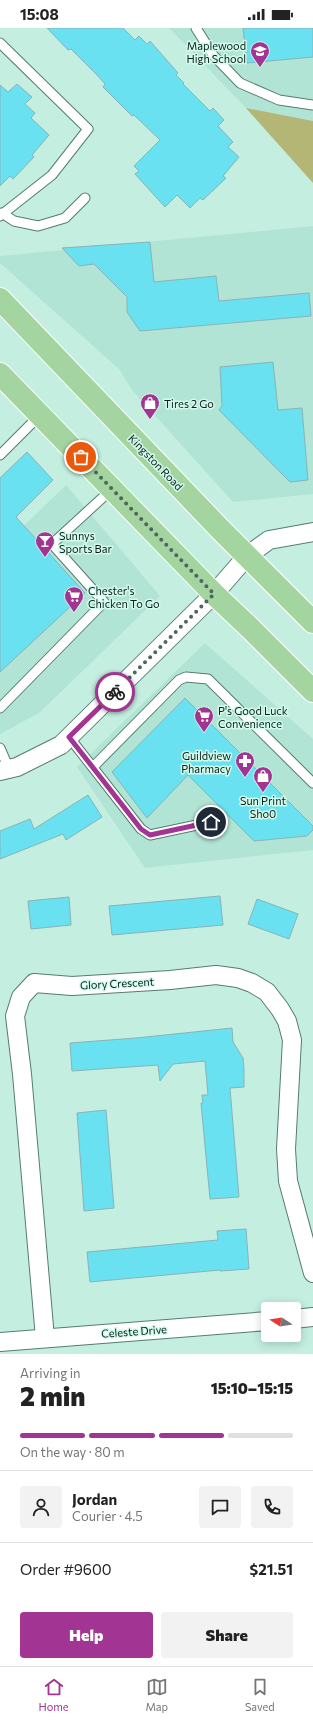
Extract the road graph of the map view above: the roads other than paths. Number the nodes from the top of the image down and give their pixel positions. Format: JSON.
{"nodes":[{"id":1,"x":196,"y":28,"type":"edge"},
{"id":2,"x":0,"y":43,"type":"edge"},
{"id":3,"x":313,"y":104,"type":"edge"},
{"id":4,"x":85,"y":198,"type":"dead end"},
{"id":5,"x":1,"y":214,"type":"edge"},
{"id":6,"x":0,"y":299,"type":"edge"},
{"id":7,"x":0,"y":374,"type":"edge"},
{"id":8,"x":40,"y":415,"type":"junction"},
{"id":9,"x":0,"y":455,"type":"edge"},
{"id":10,"x":112,"y":489,"type":"junction"},
{"id":11,"x":313,"y":532,"type":"edge"},
{"id":12,"x":247,"y":556,"type":"junction"},
{"id":13,"x":214,"y":594,"type":"junction"},
{"id":14,"x":313,"y":622,"type":"edge"},
{"id":15,"x":313,"y":691,"type":"edge"},
{"id":16,"x":0,"y":708,"type":"edge"},
{"id":17,"x":69,"y":737,"type":"junction"},
{"id":18,"x":0,"y":748,"type":"edge"},
{"id":19,"x":92,"y":767,"type":"junction"},
{"id":20,"x":5,"y":770,"type":"edge"},
{"id":21,"x":313,"y":783,"type":"edge"},
{"id":22,"x":211,"y":822,"type":"dead end"},
{"id":23,"x":313,"y":1273,"type":"edge"},
{"id":24,"x":313,"y":1317,"type":"edge"},
{"id":25,"x":301,"y":1318,"type":"edge"},
{"id":26,"x":261,"y":1322,"type":"edge"},
{"id":27,"x":45,"y":1338,"type":"junction"},
{"id":28,"x":0,"y":1342,"type":"edge"}],
"edges":[{"from":1,"to":3,"type":"lane"},
{"from":2,"to":5,"type":"lane"},
{"from":4,"to":5,"type":"lane"},
{"from":6,"to":12,"type":"main road","name":"Kingston Road"},
{"from":7,"to":8,"type":"main road"},
{"from":8,"to":9,"type":"lane"},
{"from":8,"to":10,"type":"main road"},
{"from":10,"to":13,"type":"main road"},
{"from":10,"to":16,"type":"lane"},
{"from":11,"to":12,"type":"street"},
{"from":12,"to":13,"type":"street"},
{"from":12,"to":14,"type":"main road","name":"Kingston Road"},
{"from":13,"to":15,"type":"main road"},
{"from":13,"to":17,"type":"street"},
{"from":17,"to":19,"type":"lane"},
{"from":17,"to":20,"type":"street"},
{"from":18,"to":20,"type":"lane"},
{"from":19,"to":21,"type":"lane"},
{"from":19,"to":22,"type":"lane"},
{"from":23,"to":27,"type":"street","name":"Glory Crescent"},
{"from":24,"to":25,"type":"street"},
{"from":26,"to":27,"type":"street","name":"Celeste Drive"},
{"from":27,"to":28,"type":"street","name":"Celeste Drive"}]}
